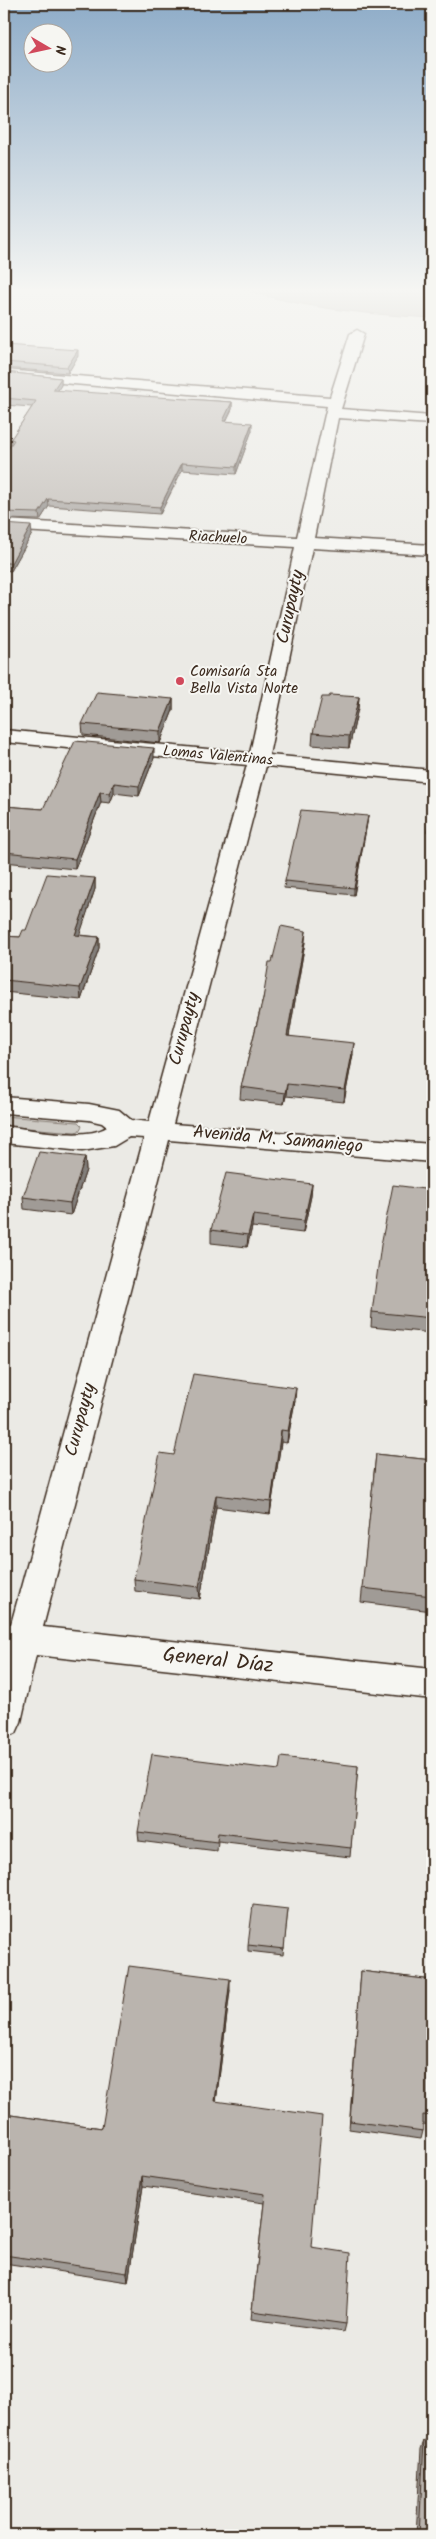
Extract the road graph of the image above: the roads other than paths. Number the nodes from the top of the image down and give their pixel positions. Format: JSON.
{"nodes":[{"id":1,"x":334,"y":407,"type":"edge"},
{"id":2,"x":344,"y":407,"type":"edge"},
{"id":3,"x":370,"y":407,"type":"edge"},
{"id":4,"x":432,"y":410,"type":"edge"},
{"id":5,"x":432,"y":420,"type":"edge"},
{"id":6,"x":4,"y":525,"type":"edge"},
{"id":7,"x":306,"y":543,"type":"junction"},
{"id":8,"x":432,"y":550,"type":"edge"},
{"id":9,"x":4,"y":736,"type":"edge"},
{"id":10,"x":258,"y":760,"type":"junction"},
{"id":11,"x":432,"y":776,"type":"edge"},
{"id":12,"x":4,"y":1105,"type":"edge"},
{"id":13,"x":124,"y":1128,"type":"junction"},
{"id":14,"x":158,"y":1129,"type":"junction"},
{"id":15,"x":4,"y":1135,"type":"edge"},
{"id":16,"x":432,"y":1153,"type":"edge"},
{"id":17,"x":14,"y":1638,"type":"edge"},
{"id":18,"x":432,"y":1684,"type":"edge"},
{"id":19,"x":4,"y":1722,"type":"edge"}],
"edges":[{"from":1,"to":7,"type":"street","name":"Curupayty"},
{"from":2,"to":5,"type":"street"},
{"from":3,"to":4,"type":"street"},
{"from":6,"to":7,"type":"street","name":"Riachuelo"},
{"from":7,"to":8,"type":"street","name":"Riachuelo"},
{"from":7,"to":10,"type":"street","name":"Curupayty"},
{"from":9,"to":10,"type":"street","name":"Lomas Valentinas"},
{"from":10,"to":11,"type":"street","name":"Lomas Valentinas"},
{"from":10,"to":14,"type":"street","name":"Curupayty"},
{"from":12,"to":13,"type":"street"},
{"from":13,"to":14,"type":"street","name":"Avenida M. Samaniego"},
{"from":13,"to":15,"type":"street"},
{"from":14,"to":16,"type":"street","name":"Avenida M. Samaniego"},
{"from":14,"to":17,"type":"street","name":"Curupayty"},
{"from":17,"to":18,"type":"street","name":"General Díaz"},
{"from":17,"to":19,"type":"street","name":"Curupayty"}]}
